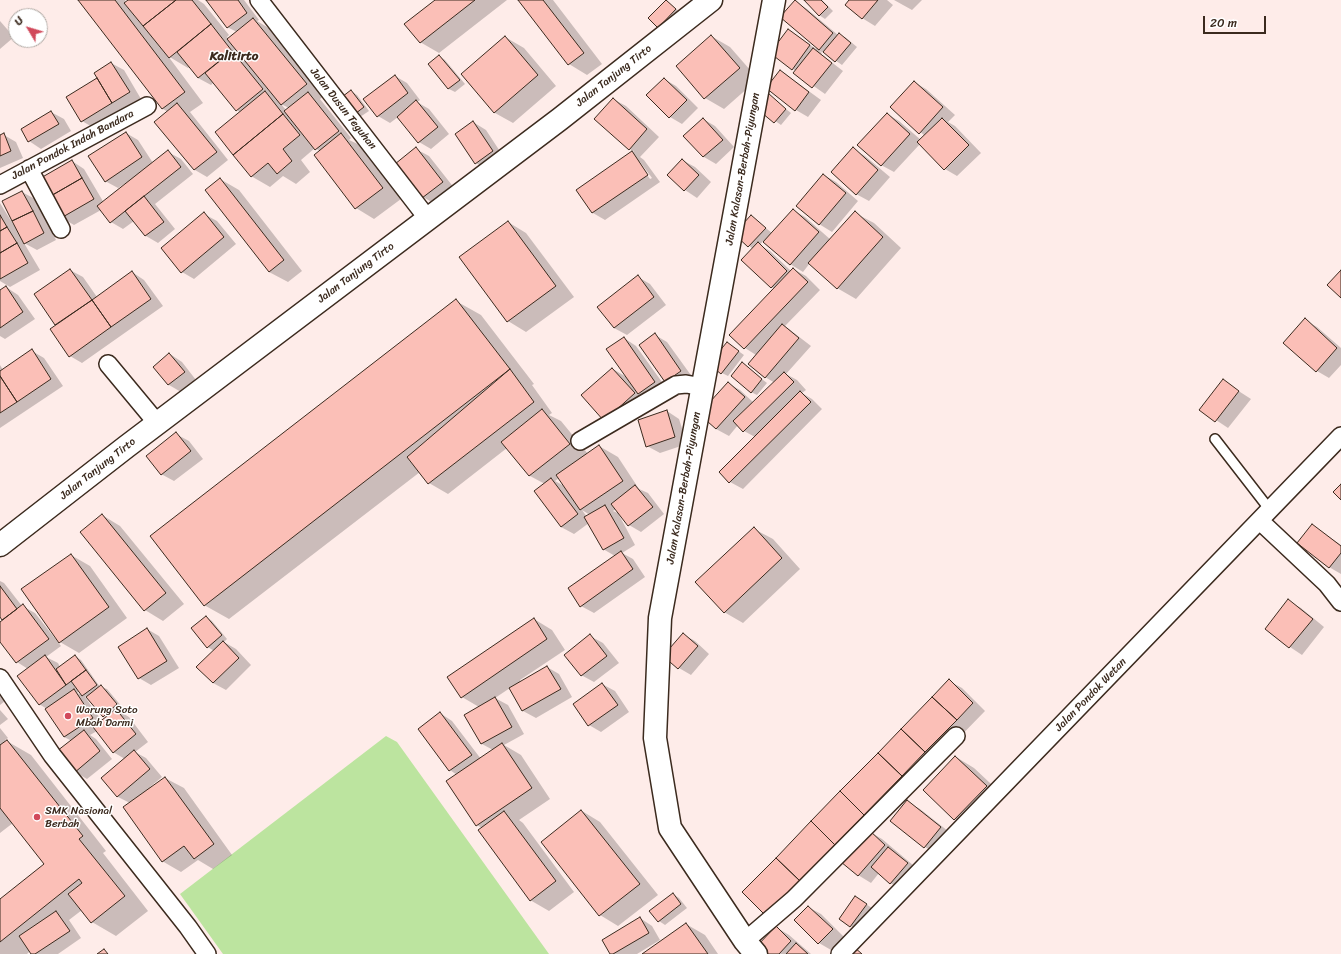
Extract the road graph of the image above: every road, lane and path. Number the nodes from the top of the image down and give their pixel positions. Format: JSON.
{"nodes":[{"id":1,"x":259,"y":0,"type":"edge"},
{"id":2,"x":711,"y":0,"type":"edge"},
{"id":3,"x":774,"y":0,"type":"edge"},
{"id":4,"x":146,"y":106,"type":"dead end"},
{"id":5,"x":29,"y":169,"type":"junction"},
{"id":6,"x":0,"y":185,"type":"edge"},
{"id":7,"x":428,"y":219,"type":"junction"},
{"id":8,"x":60,"y":229,"type":"dead end"},
{"id":9,"x":108,"y":364,"type":"dead end"},
{"id":10,"x":703,"y":387,"type":"junction"},
{"id":11,"x":157,"y":423,"type":"junction"},
{"id":12,"x":1341,"y":436,"type":"edge"},
{"id":13,"x":1215,"y":439,"type":"dead end"},
{"id":14,"x":580,"y":441,"type":"dead end"},
{"id":15,"x":1265,"y":516,"type":"junction"},
{"id":16,"x":0,"y":545,"type":"edge"},
{"id":17,"x":1341,"y":602,"type":"edge"},
{"id":18,"x":0,"y":678,"type":"edge"},
{"id":19,"x":956,"y":736,"type":"dead end"},
{"id":20,"x":751,"y":948,"type":"edge"},
{"id":21,"x":207,"y":954,"type":"edge"},
{"id":22,"x":840,"y":954,"type":"edge"}],
"edges":[{"from":1,"to":7,"type":"street","name":"Jalan Dusun Teguhan"},
{"from":2,"to":7,"type":"street","name":"Jalan Tanjung Tirto"},
{"from":3,"to":10,"type":"street","name":"Jalan Kalasan-Berbah-Piyungan"},
{"from":4,"to":5,"type":"street","name":"Jalan Pondok Indah Bandara"},
{"from":5,"to":6,"type":"street","name":"Jalan Pondok Indah Bandara"},
{"from":5,"to":8,"type":"street"},
{"from":7,"to":11,"type":"street","name":"Jalan Tanjung Tirto"},
{"from":9,"to":11,"type":"street"},
{"from":10,"to":14,"type":"street"},
{"from":10,"to":20,"type":"street","name":"Jalan Kalasan-Berbah-Piyungan"},
{"from":11,"to":16,"type":"street","name":"Jalan Tanjung Tirto"},
{"from":12,"to":15,"type":"street","name":"Jalan Pondok Wetan"},
{"from":13,"to":15,"type":"lane"},
{"from":15,"to":17,"type":"street"},
{"from":15,"to":22,"type":"street","name":"Jalan Pondok Wetan"},
{"from":18,"to":21,"type":"street"},
{"from":19,"to":20,"type":"street"}]}
